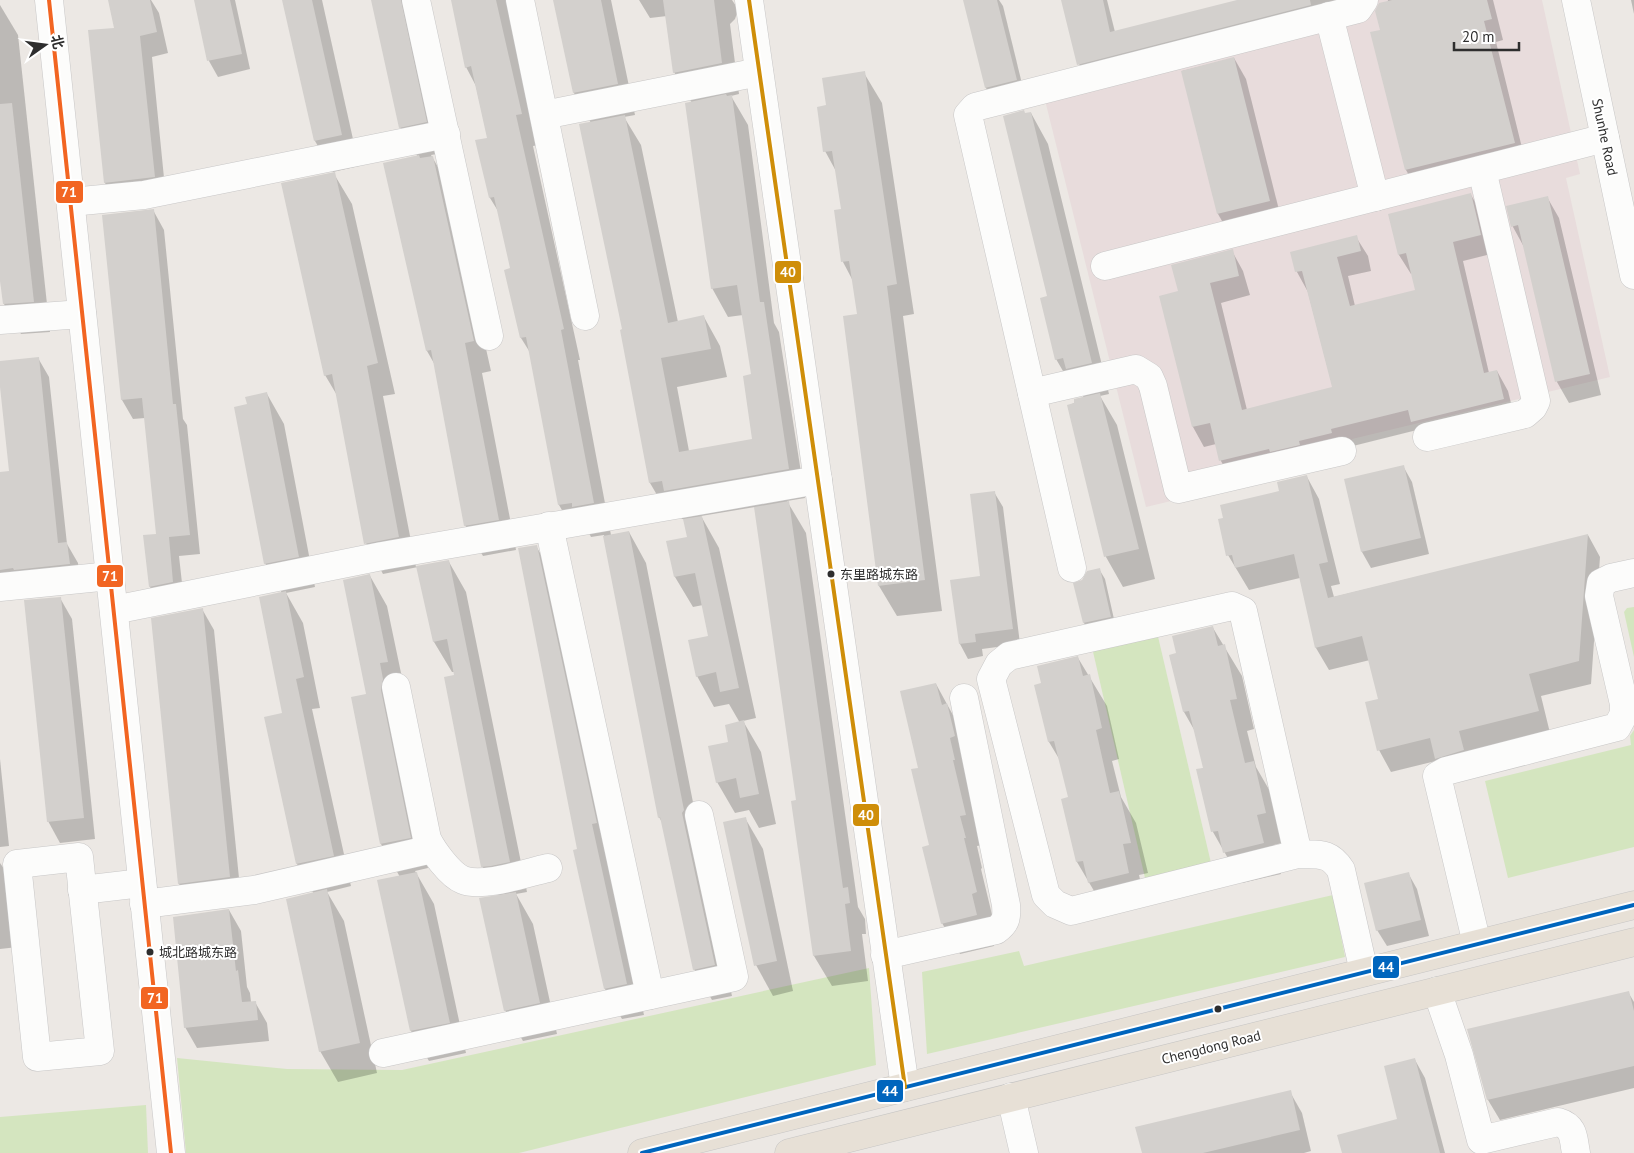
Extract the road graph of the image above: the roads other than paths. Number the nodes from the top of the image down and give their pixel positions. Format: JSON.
{"nodes":[{"id":1,"x":50,"y":0,"type":"edge"},
{"id":2,"x":416,"y":0,"type":"edge"},
{"id":3,"x":520,"y":0,"type":"edge"},
{"id":4,"x":749,"y":0,"type":"edge"},
{"id":5,"x":1364,"y":0,"type":"edge"},
{"id":6,"x":1576,"y":0,"type":"edge"},
{"id":7,"x":1329,"y":16,"type":"junction"},
{"id":8,"x":759,"y":72,"type":"junction"},
{"id":9,"x":544,"y":115,"type":"junction"},
{"id":10,"x":446,"y":134,"type":"junction"},
{"id":11,"x":1605,"y":138,"type":"junction"},
{"id":12,"x":1482,"y":170,"type":"junction"},
{"id":13,"x":1375,"y":197,"type":"junction"},
{"id":14,"x":71,"y":202,"type":"junction"},
{"id":15,"x":1105,"y":266,"type":"dead end"},
{"id":16,"x":1634,"y":275,"type":"edge"},
{"id":17,"x":82,"y":314,"type":"junction"},
{"id":18,"x":585,"y":316,"type":"dead end"},
{"id":19,"x":0,"y":320,"type":"edge"},
{"id":20,"x":489,"y":336,"type":"dead end"},
{"id":21,"x":1032,"y":393,"type":"junction"},
{"id":22,"x":1427,"y":437,"type":"dead end"},
{"id":23,"x":1342,"y":451,"type":"dead end"},
{"id":24,"x":818,"y":480,"type":"junction"},
{"id":25,"x":549,"y":526,"type":"junction"},
{"id":26,"x":1072,"y":568,"type":"dead end"},
{"id":27,"x":1634,"y":573,"type":"edge"},
{"id":28,"x":110,"y":576,"type":"junction"},
{"id":29,"x":0,"y":587,"type":"edge"},
{"id":30,"x":114,"y":610,"type":"junction"},
{"id":31,"x":396,"y":687,"type":"dead end"},
{"id":32,"x":964,"y":698,"type":"dead end"},
{"id":33,"x":699,"y":815,"type":"dead end"},
{"id":34,"x":432,"y":849,"type":"junction"},
{"id":35,"x":1298,"y":854,"type":"junction"},
{"id":36,"x":548,"y":868,"type":"dead end"},
{"id":37,"x":82,"y":890,"type":"junction"},
{"id":38,"x":143,"y":893,"type":"junction"},
{"id":39,"x":1634,"y":905,"type":"edge"},
{"id":40,"x":1634,"y":942,"type":"edge"},
{"id":41,"x":1477,"y":944,"type":"junction"},
{"id":42,"x":886,"y":955,"type":"junction"},
{"id":43,"x":1364,"y":972,"type":"junction"},
{"id":44,"x":1437,"y":991,"type":"junction"},
{"id":45,"x":650,"y":994,"type":"junction"},
{"id":46,"x":383,"y":1054,"type":"dead end"},
{"id":47,"x":904,"y":1087,"type":"junction"},
{"id":48,"x":1011,"y":1097,"type":"junction"},
{"id":49,"x":1494,"y":1145,"type":"edge"},
{"id":50,"x":171,"y":1153,"type":"edge"},
{"id":51,"x":642,"y":1153,"type":"edge"},
{"id":52,"x":789,"y":1153,"type":"edge"},
{"id":53,"x":1024,"y":1153,"type":"edge"},
{"id":54,"x":1576,"y":1153,"type":"edge"}],
"edges":[{"from":1,"to":14,"type":"street"},
{"from":2,"to":10,"type":"street"},
{"from":3,"to":9,"type":"street"},
{"from":4,"to":8,"type":"street"},
{"from":5,"to":7,"type":"street"},
{"from":6,"to":11,"type":"street","name":"Shunhe Road"},
{"from":7,"to":13,"type":"street"},
{"from":7,"to":21,"type":"street"},
{"from":8,"to":9,"type":"street"},
{"from":8,"to":24,"type":"street"},
{"from":9,"to":18,"type":"street"},
{"from":10,"to":14,"type":"street"},
{"from":10,"to":20,"type":"street"},
{"from":11,"to":12,"type":"street"},
{"from":11,"to":16,"type":"street","name":"Shunhe Road"},
{"from":12,"to":13,"type":"street"},
{"from":12,"to":22,"type":"street"},
{"from":13,"to":15,"type":"street"},
{"from":14,"to":17,"type":"street"},
{"from":17,"to":19,"type":"street"},
{"from":17,"to":28,"type":"street"},
{"from":21,"to":23,"type":"street"},
{"from":21,"to":26,"type":"street"},
{"from":24,"to":25,"type":"street"},
{"from":24,"to":42,"type":"street"},
{"from":25,"to":30,"type":"street"},
{"from":25,"to":45,"type":"street"},
{"from":27,"to":41,"type":"street"},
{"from":28,"to":29,"type":"street"},
{"from":28,"to":30,"type":"street"},
{"from":30,"to":38,"type":"street"},
{"from":31,"to":34,"type":"street"},
{"from":32,"to":42,"type":"street"},
{"from":33,"to":45,"type":"street"},
{"from":34,"to":36,"type":"street"},
{"from":34,"to":38,"type":"street"},
{"from":35,"to":35,"type":"street"},
{"from":35,"to":43,"type":"street"},
{"from":37,"to":37,"type":"street"},
{"from":37,"to":38,"type":"street"},
{"from":38,"to":50,"type":"street"},
{"from":39,"to":41,"type":"main road"},
{"from":40,"to":44,"type":"main road","name":"Chengdong Road"},
{"from":41,"to":43,"type":"main road"},
{"from":42,"to":47,"type":"street"},
{"from":43,"to":47,"type":"main road"},
{"from":44,"to":48,"type":"main road","name":"Chengdong Road"},
{"from":44,"to":49,"type":"street"},
{"from":45,"to":46,"type":"street"},
{"from":47,"to":51,"type":"main road"},
{"from":48,"to":52,"type":"main road","name":"Chengdong Road"},
{"from":48,"to":53,"type":"street"},
{"from":49,"to":54,"type":"street"}]}
